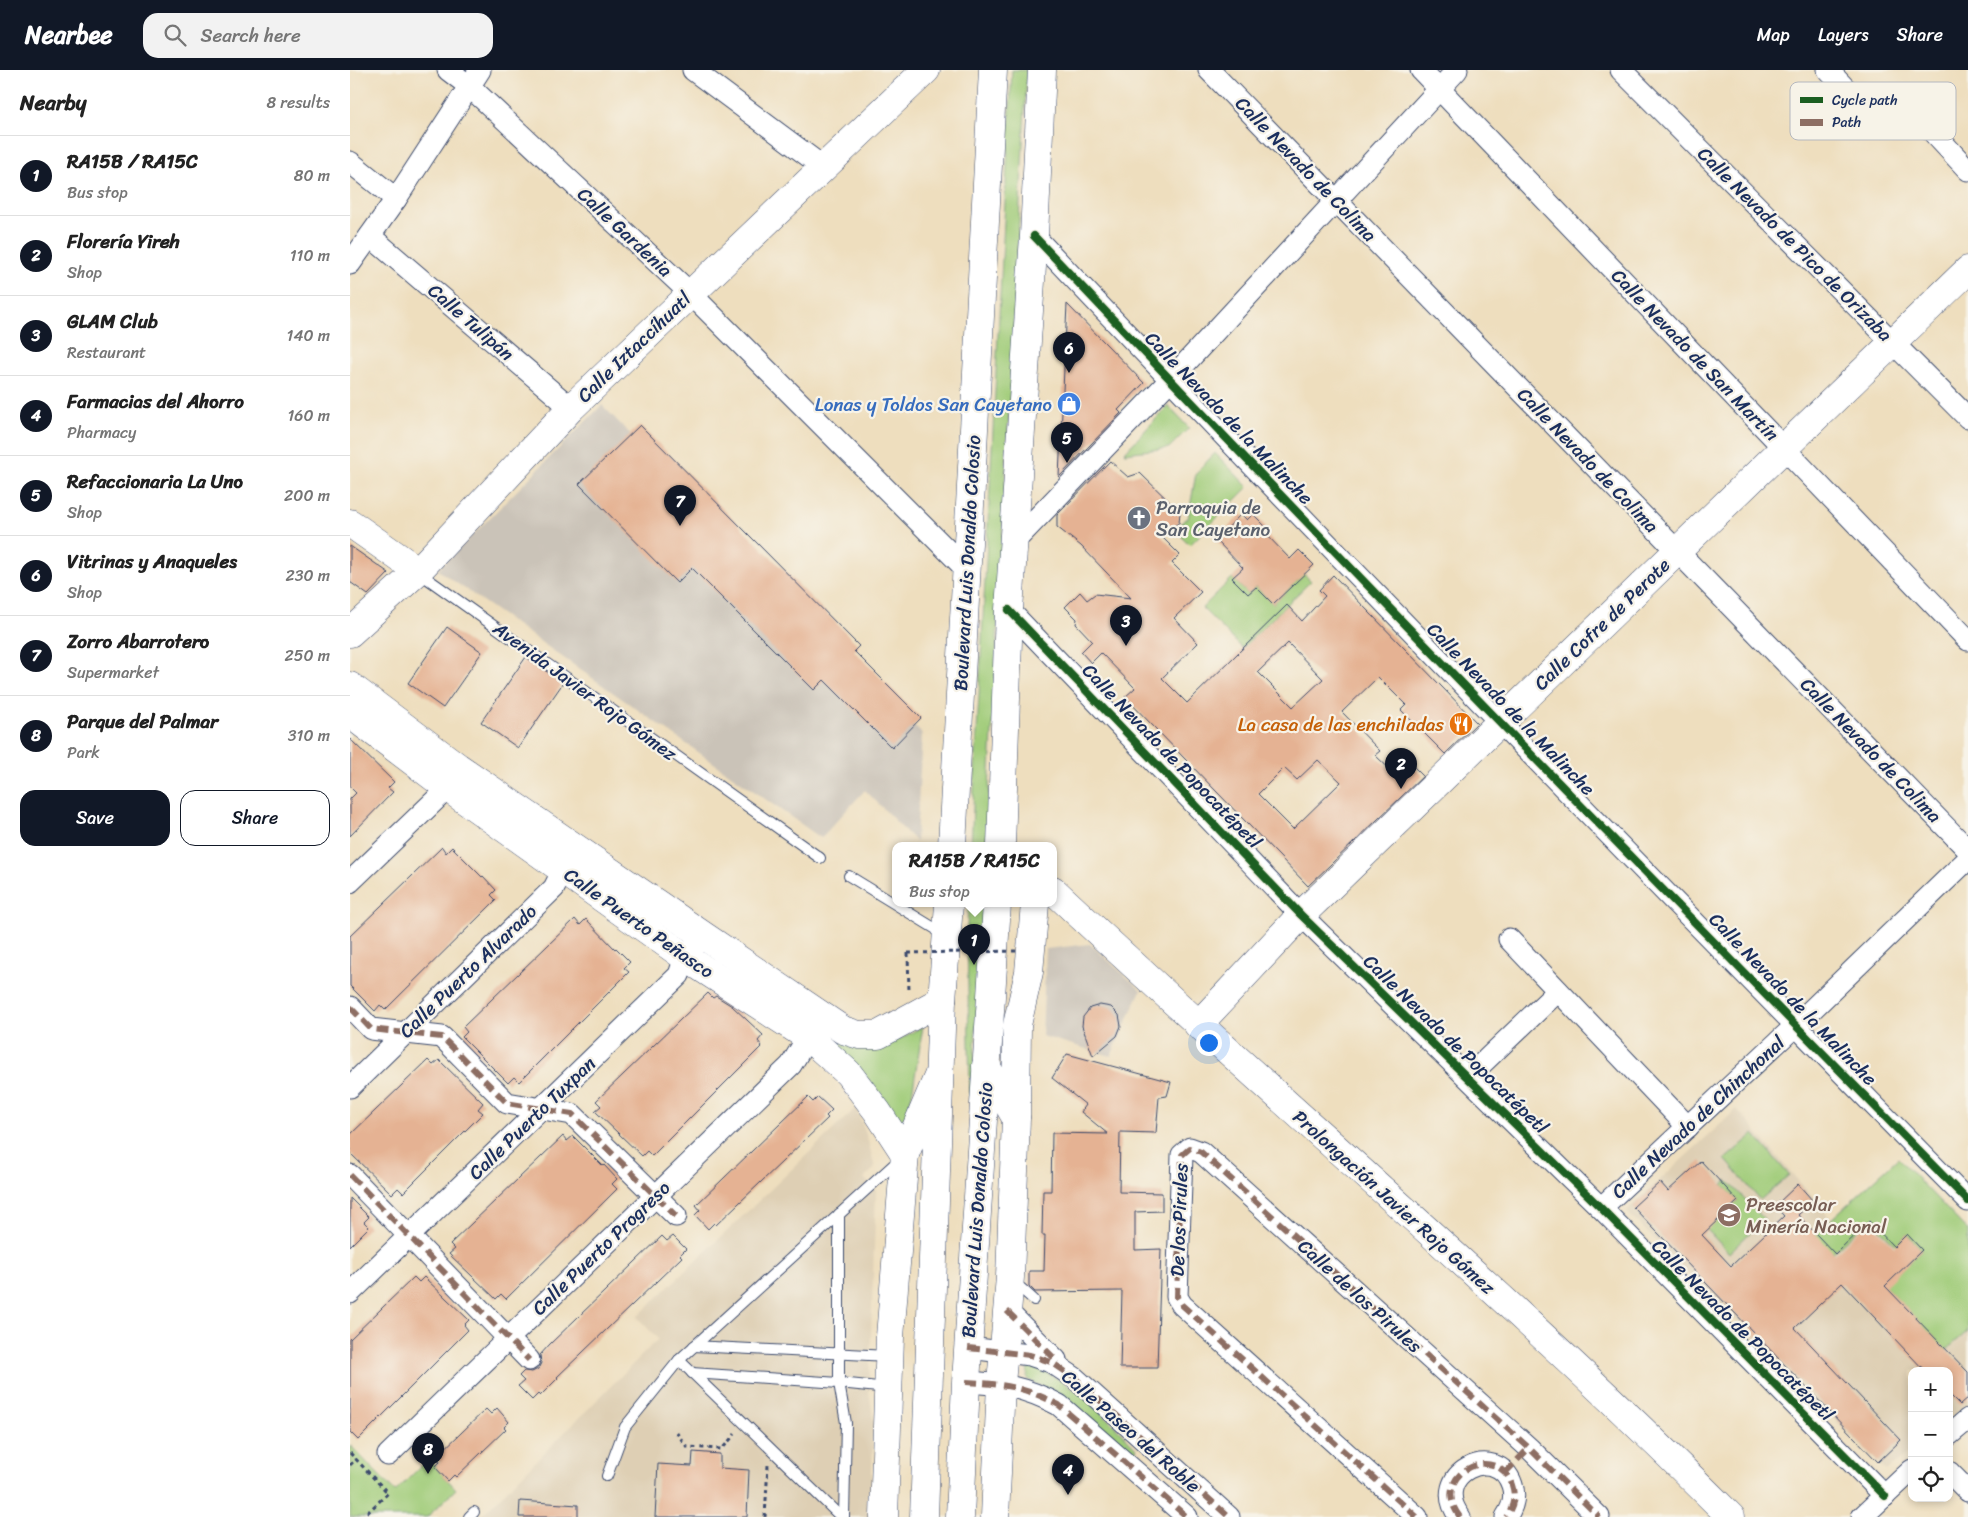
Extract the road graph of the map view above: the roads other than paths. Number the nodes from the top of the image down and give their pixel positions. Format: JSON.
{"nodes":[{"id":1,"x":448,"y":70,"type":"edge"},
{"id":2,"x":926,"y":70,"type":"edge"},
{"id":3,"x":994,"y":70,"type":"edge"},
{"id":4,"x":1042,"y":70,"type":"edge"},
{"id":5,"x":1209,"y":70,"type":"edge"},
{"id":6,"x":1421,"y":70,"type":"edge"},
{"id":7,"x":1457,"y":70,"type":"edge"},
{"id":8,"x":1621,"y":70,"type":"edge"},
{"id":9,"x":1828,"y":70,"type":"edge"},
{"id":10,"x":699,"y":72,"type":"edge"},
{"id":11,"x":474,"y":78,"type":"edge"},
{"id":12,"x":1839,"y":82,"type":"edge"},
{"id":13,"x":1439,"y":88,"type":"junction"},
{"id":14,"x":1940,"y":140,"type":"edge"},
{"id":15,"x":350,"y":162,"type":"edge"},
{"id":16,"x":823,"y":167,"type":"junction"},
{"id":17,"x":1968,"y":170,"type":"edge"},
{"id":18,"x":396,"y":198,"type":"junction"},
{"id":19,"x":1337,"y":201,"type":"junction"},
{"id":20,"x":370,"y":236,"type":"junction"},
{"id":21,"x":1034,"y":236,"type":"junction"},
{"id":22,"x":350,"y":264,"type":"edge"},
{"id":23,"x":1968,"y":270,"type":"edge"},
{"id":24,"x":690,"y":293,"type":"junction"},
{"id":25,"x":1892,"y":341,"type":"junction"},
{"id":26,"x":1170,"y":380,"type":"junction"},
{"id":27,"x":571,"y":408,"type":"junction"},
{"id":28,"x":1968,"y":418,"type":"edge"},
{"id":29,"x":1783,"y":447,"type":"junction"},
{"id":30,"x":350,"y":523,"type":"edge"},
{"id":31,"x":1014,"y":542,"type":"junction"},
{"id":32,"x":1676,"y":552,"type":"junction"},
{"id":33,"x":966,"y":570,"type":"junction"},
{"id":34,"x":418,"y":571,"type":"junction"},
{"id":35,"x":1009,"y":610,"type":"junction"},
{"id":36,"x":350,"y":633,"type":"edge"},
{"id":37,"x":1968,"y":640,"type":"edge"},
{"id":38,"x":350,"y":686,"type":"edge"},
{"id":39,"x":350,"y":714,"type":"edge"},
{"id":40,"x":1501,"y":723,"type":"junction"},
{"id":41,"x":453,"y":777,"type":"junction"},
{"id":42,"x":952,"y":842,"type":"edge"},
{"id":43,"x":1003,"y":842,"type":"edge"},
{"id":44,"x":1968,"y":850,"type":"edge"},
{"id":45,"x":820,"y":858,"type":"dead end"},
{"id":46,"x":1968,"y":859,"type":"edge"},
{"id":47,"x":572,"y":861,"type":"junction"},
{"id":48,"x":849,"y":876,"type":"dead end"},
{"id":49,"x":350,"y":882,"type":"edge"},
{"id":50,"x":1057,"y":894,"type":"edge"},
{"id":51,"x":892,"y":902,"type":"edge"},
{"id":52,"x":900,"y":907,"type":"edge"},
{"id":53,"x":949,"y":907,"type":"edge"},
{"id":54,"x":997,"y":907,"type":"edge"},
{"id":55,"x":1035,"y":907,"type":"edge"},
{"id":56,"x":1301,"y":915,"type":"junction"},
{"id":57,"x":704,"y":936,"type":"junction"},
{"id":58,"x":947,"y":936,"type":"junction"},
{"id":59,"x":1509,"y":939,"type":"dead end"},
{"id":60,"x":685,"y":956,"type":"junction"},
{"id":61,"x":1558,"y":991,"type":"junction"},
{"id":62,"x":942,"y":1000,"type":"junction"},
{"id":63,"x":350,"y":1008,"type":"edge"},
{"id":64,"x":1198,"y":1025,"type":"junction"},
{"id":65,"x":1795,"y":1026,"type":"junction"},
{"id":66,"x":405,"y":1033,"type":"junction"},
{"id":67,"x":808,"y":1037,"type":"junction"},
{"id":68,"x":986,"y":1066,"type":"junction"},
{"id":69,"x":939,"y":1073,"type":"junction"},
{"id":70,"x":1468,"y":1077,"type":"junction"},
{"id":71,"x":350,"y":1087,"type":"edge"},
{"id":72,"x":541,"y":1108,"type":"junction"},
{"id":73,"x":1016,"y":1118,"type":"junction"},
{"id":74,"x":1688,"y":1127,"type":"junction"},
{"id":75,"x":1190,"y":1148,"type":"joint"},
{"id":76,"x":904,"y":1154,"type":"junction"},
{"id":77,"x":350,"y":1175,"type":"edge"},
{"id":78,"x":655,"y":1196,"type":"junction"},
{"id":79,"x":1968,"y":1201,"type":"edge"},
{"id":80,"x":1600,"y":1208,"type":"junction"},
{"id":81,"x":839,"y":1214,"type":"junction"},
{"id":82,"x":676,"y":1216,"type":"dead end"},
{"id":83,"x":409,"y":1236,"type":"junction"},
{"id":84,"x":1010,"y":1277,"type":"junction"},
{"id":85,"x":350,"y":1293,"type":"edge"},
{"id":86,"x":1034,"y":1300,"type":"dead end"},
{"id":87,"x":1013,"y":1330,"type":"junction"},
{"id":88,"x":508,"y":1338,"type":"junction"},
{"id":89,"x":694,"y":1346,"type":"junction"},
{"id":90,"x":968,"y":1348,"type":"junction"},
{"id":91,"x":840,"y":1354,"type":"junction"},
{"id":92,"x":889,"y":1356,"type":"junction"},
{"id":93,"x":528,"y":1360,"type":"dead end"},
{"id":94,"x":679,"y":1360,"type":"junction"},
{"id":95,"x":692,"y":1373,"type":"junction"},
{"id":96,"x":1075,"y":1378,"type":"junction"},
{"id":97,"x":966,"y":1382,"type":"junction"},
{"id":98,"x":839,"y":1383,"type":"junction"},
{"id":99,"x":1001,"y":1384,"type":"junction"},
{"id":100,"x":888,"y":1388,"type":"junction"},
{"id":101,"x":1968,"y":1419,"type":"edge"},
{"id":102,"x":1953,"y":1432,"type":"edge"},
{"id":103,"x":1529,"y":1448,"type":"junction"},
{"id":104,"x":388,"y":1454,"type":"dead end"},
{"id":105,"x":1505,"y":1473,"type":"junction"},
{"id":106,"x":1908,"y":1474,"type":"edge"},
{"id":107,"x":607,"y":1476,"type":"dead end"},
{"id":108,"x":1953,"y":1476,"type":"edge"},
{"id":109,"x":1968,"y":1491,"type":"edge"},
{"id":110,"x":1885,"y":1496,"type":"junction"},
{"id":111,"x":843,"y":1517,"type":"edge"},
{"id":112,"x":884,"y":1517,"type":"edge"},
{"id":113,"x":924,"y":1517,"type":"edge"},
{"id":114,"x":960,"y":1517,"type":"edge"},
{"id":115,"x":995,"y":1517,"type":"edge"},
{"id":116,"x":1187,"y":1517,"type":"edge"},
{"id":117,"x":1229,"y":1517,"type":"edge"},
{"id":118,"x":1417,"y":1517,"type":"edge"},
{"id":119,"x":1460,"y":1517,"type":"edge"},
{"id":120,"x":1506,"y":1517,"type":"edge"},
{"id":121,"x":1599,"y":1517,"type":"edge"},
{"id":122,"x":1731,"y":1517,"type":"edge"},
{"id":123,"x":1862,"y":1517,"type":"edge"}],
"edges":[{"from":1,"to":11,"type":"street","name":"Calle Gardenia"},
{"from":2,"to":16,"type":"main road","name":"Calle Iztaccíhuatl"},
{"from":3,"to":33,"type":"main road","name":"Boulevard Luis Donaldo Colosio"},
{"from":4,"to":21,"type":"main road"},
{"from":5,"to":19,"type":"street","name":"Calle Nevado de Colima"},
{"from":6,"to":13,"type":"street","name":"Calle Nevado de San Martín"},
{"from":7,"to":13,"type":"street"},
{"from":8,"to":25,"type":"street","name":"Calle Nevado de Pico de Orizaba"},
{"from":9,"to":12,"type":"street"},
{"from":10,"to":16,"type":"street"},
{"from":11,"to":18,"type":"street"},
{"from":11,"to":24,"type":"street","name":"Calle Gardenia"},
{"from":13,"to":19,"type":"street"},
{"from":13,"to":29,"type":"street","name":"Calle Nevado de San Martín"},
{"from":14,"to":17,"type":"street"},
{"from":15,"to":18,"type":"street"},
{"from":16,"to":24,"type":"main road","name":"Calle Iztaccíhuatl"},
{"from":18,"to":20,"type":"street"},
{"from":19,"to":26,"type":"street"},
{"from":19,"to":32,"type":"street","name":"Calle Nevado de Colima"},
{"from":20,"to":22,"type":"street"},
{"from":20,"to":27,"type":"street","name":"Calle Tulipán"},
{"from":21,"to":26,"type":"street","name":"Calle Nevado de la Malinche"},
{"from":21,"to":31,"type":"main road"},
{"from":23,"to":25,"type":"main road","name":"Calle Cofre de Perote"},
{"from":24,"to":27,"type":"main road","name":"Calle Iztaccíhuatl"},
{"from":24,"to":33,"type":"street","name":"Calle Gardenia"},
{"from":25,"to":28,"type":"street","name":"Calle Nevado de Pico de Orizaba"},
{"from":25,"to":29,"type":"main road","name":"Calle Cofre de Perote"},
{"from":26,"to":31,"type":"street"},
{"from":26,"to":40,"type":"street","name":"Calle Nevado de la Malinche"},
{"from":27,"to":34,"type":"main road","name":"Calle Iztaccíhuatl"},
{"from":29,"to":32,"type":"main road","name":"Calle Cofre de Perote"},
{"from":29,"to":37,"type":"street","name":"Calle Nevado de San Martín"},
{"from":30,"to":34,"type":"main road","name":"Avenida Javier Rojo Gómez"},
{"from":31,"to":35,"type":"main road"},
{"from":32,"to":40,"type":"main road","name":"Calle Cofre de Perote"},
{"from":32,"to":44,"type":"street","name":"Calle Nevado de Colima"},
{"from":33,"to":42,"type":"main road","name":"Boulevard Luis Donaldo Colosio"},
{"from":34,"to":36,"type":"main road","name":"Calle Iztaccíhuatl"},
{"from":34,"to":45,"type":"lane","name":"Avenida Javier Rojo Gómez"},
{"from":35,"to":43,"type":"main road"},
{"from":35,"to":56,"type":"street","name":"Calle Nevado de Popocatépetl"},
{"from":38,"to":41,"type":"main road","name":"Calle Puerto Peñasco"},
{"from":39,"to":41,"type":"main road","name":"Calle Puerto Peñasco"},
{"from":40,"to":56,"type":"main road","name":"Calle Cofre de Perote"},
{"from":40,"to":65,"type":"street","name":"Calle Nevado de la Malinche"},
{"from":41,"to":47,"type":"main road","name":"Calle Puerto Peñasco"},
{"from":41,"to":49,"type":"street"},
{"from":46,"to":65,"type":"street","name":"Calle Nevado de Chinchonal"},
{"from":47,"to":57,"type":"main road","name":"Calle Puerto Peñasco"},
{"from":47,"to":60,"type":"main road","name":"Calle Puerto Peñasco"},
{"from":47,"to":66,"type":"street","name":"Calle Puerto Alvarado"},
{"from":48,"to":51,"type":"lane"},
{"from":50,"to":64,"type":"main road","name":"Prolongación Javier Rojo Gómez"},
{"from":52,"to":58,"type":"lane"},
{"from":53,"to":58,"type":"main road","name":"Boulevard Luis Donaldo Colosio"},
{"from":54,"to":68,"type":"main road","name":"Boulevard Luis Donaldo Colosio"},
{"from":55,"to":73,"type":"main road"},
{"from":56,"to":64,"type":"main road","name":"Calle Cofre de Perote"},
{"from":56,"to":70,"type":"street","name":"Calle Nevado de Popocatépetl"},
{"from":57,"to":60,"type":"street","name":"Calle Puerto Tuxpan"},
{"from":57,"to":62,"type":"main road","name":"Calle Puerto Peñasco"},
{"from":58,"to":62,"type":"main road","name":"Boulevard Luis Donaldo Colosio"},
{"from":59,"to":61,"type":"street"},
{"from":60,"to":67,"type":"main road","name":"Calle Puerto Peñasco"},
{"from":60,"to":72,"type":"street","name":"Calle Puerto Tuxpan"},
{"from":61,"to":70,"type":"street"},
{"from":61,"to":74,"type":"street"},
{"from":62,"to":69,"type":"main road","name":"Boulevard Luis Donaldo Colosio"},
{"from":63,"to":66,"type":"street"},
{"from":64,"to":122,"type":"main road","name":"Prolongación Javier Rojo Gómez"},
{"from":65,"to":74,"type":"street","name":"Calle Nevado de Chinchonal"},
{"from":65,"to":79,"type":"street","name":"Calle Nevado de la Malinche"},
{"from":66,"to":71,"type":"street","name":"Calle Puerto Alvarado"},
{"from":66,"to":72,"type":"street"},
{"from":67,"to":76,"type":"main road","name":"Calle Puerto Peñasco"},
{"from":67,"to":78,"type":"street","name":"Calle Puerto Progreso"},
{"from":68,"to":73,"type":"main road"},
{"from":68,"to":90,"type":"main road","name":"Boulevard Luis Donaldo Colosio"},
{"from":69,"to":76,"type":"main road"},
{"from":69,"to":113,"type":"main road","name":"Boulevard Luis Donaldo Colosio"},
{"from":70,"to":80,"type":"street","name":"Calle Nevado de Popocatépetl"},
{"from":72,"to":78,"type":"street"},
{"from":72,"to":83,"type":"street","name":"Calle Puerto Tuxpan"},
{"from":73,"to":84,"type":"main road"},
{"from":74,"to":80,"type":"street","name":"Calle Nevado de Chinchonal"},
{"from":75,"to":103,"type":"street","name":"Calle de los Pirules"},
{"from":75,"to":118,"type":"street","name":"De los Pirules"},
{"from":76,"to":81,"type":"lane"},
{"from":76,"to":92,"type":"main road"},
{"from":77,"to":83,"type":"street"},
{"from":78,"to":82,"type":"street"},
{"from":78,"to":88,"type":"street","name":"Calle Puerto Progreso"},
{"from":80,"to":110,"type":"street","name":"Calle Nevado de Popocatépetl"},
{"from":81,"to":89,"type":"lane"},
{"from":81,"to":91,"type":"lane"},
{"from":83,"to":85,"type":"street","name":"Calle Puerto Tuxpan"},
{"from":83,"to":88,"type":"street"},
{"from":84,"to":86,"type":"lane"},
{"from":84,"to":87,"type":"main road"},
{"from":87,"to":90,"type":"street","name":"Calle Paseo del Roble"},
{"from":87,"to":96,"type":"street"},
{"from":87,"to":96,"type":"street","name":"Calle Paseo del Roble"},
{"from":87,"to":99,"type":"main road"},
{"from":88,"to":93,"type":"street"},
{"from":88,"to":104,"type":"street","name":"Calle Puerto Progreso"},
{"from":89,"to":91,"type":"lane"},
{"from":89,"to":94,"type":"lane"},
{"from":90,"to":97,"type":"main road","name":"Boulevard Luis Donaldo Colosio"},
{"from":91,"to":92,"type":"lane"},
{"from":91,"to":98,"type":"lane"},
{"from":92,"to":100,"type":"main road"},
{"from":94,"to":95,"type":"lane"},
{"from":94,"to":107,"type":"lane"},
{"from":95,"to":98,"type":"lane"},
{"from":95,"to":111,"type":"lane"},
{"from":96,"to":117,"type":"street","name":"Calle Paseo del Roble"},
{"from":97,"to":99,"type":"street","name":"Calle Paseo del Roble"},
{"from":97,"to":114,"type":"main road","name":"Boulevard Luis Donaldo Colosio"},
{"from":98,"to":100,"type":"lane"},
{"from":98,"to":111,"type":"lane"},
{"from":99,"to":115,"type":"main road"},
{"from":99,"to":116,"type":"street","name":"Calle Paseo del Roble"},
{"from":100,"to":112,"type":"main road"},
{"from":101,"to":102,"type":"street"},
{"from":103,"to":105,"type":"street"},
{"from":103,"to":121,"type":"street","name":"Calle de los Pirules"},
{"from":105,"to":119,"type":"street"},
{"from":105,"to":120,"type":"street"},
{"from":106,"to":110,"type":"street"},
{"from":108,"to":109,"type":"street"},
{"from":110,"to":123,"type":"street"}]}
